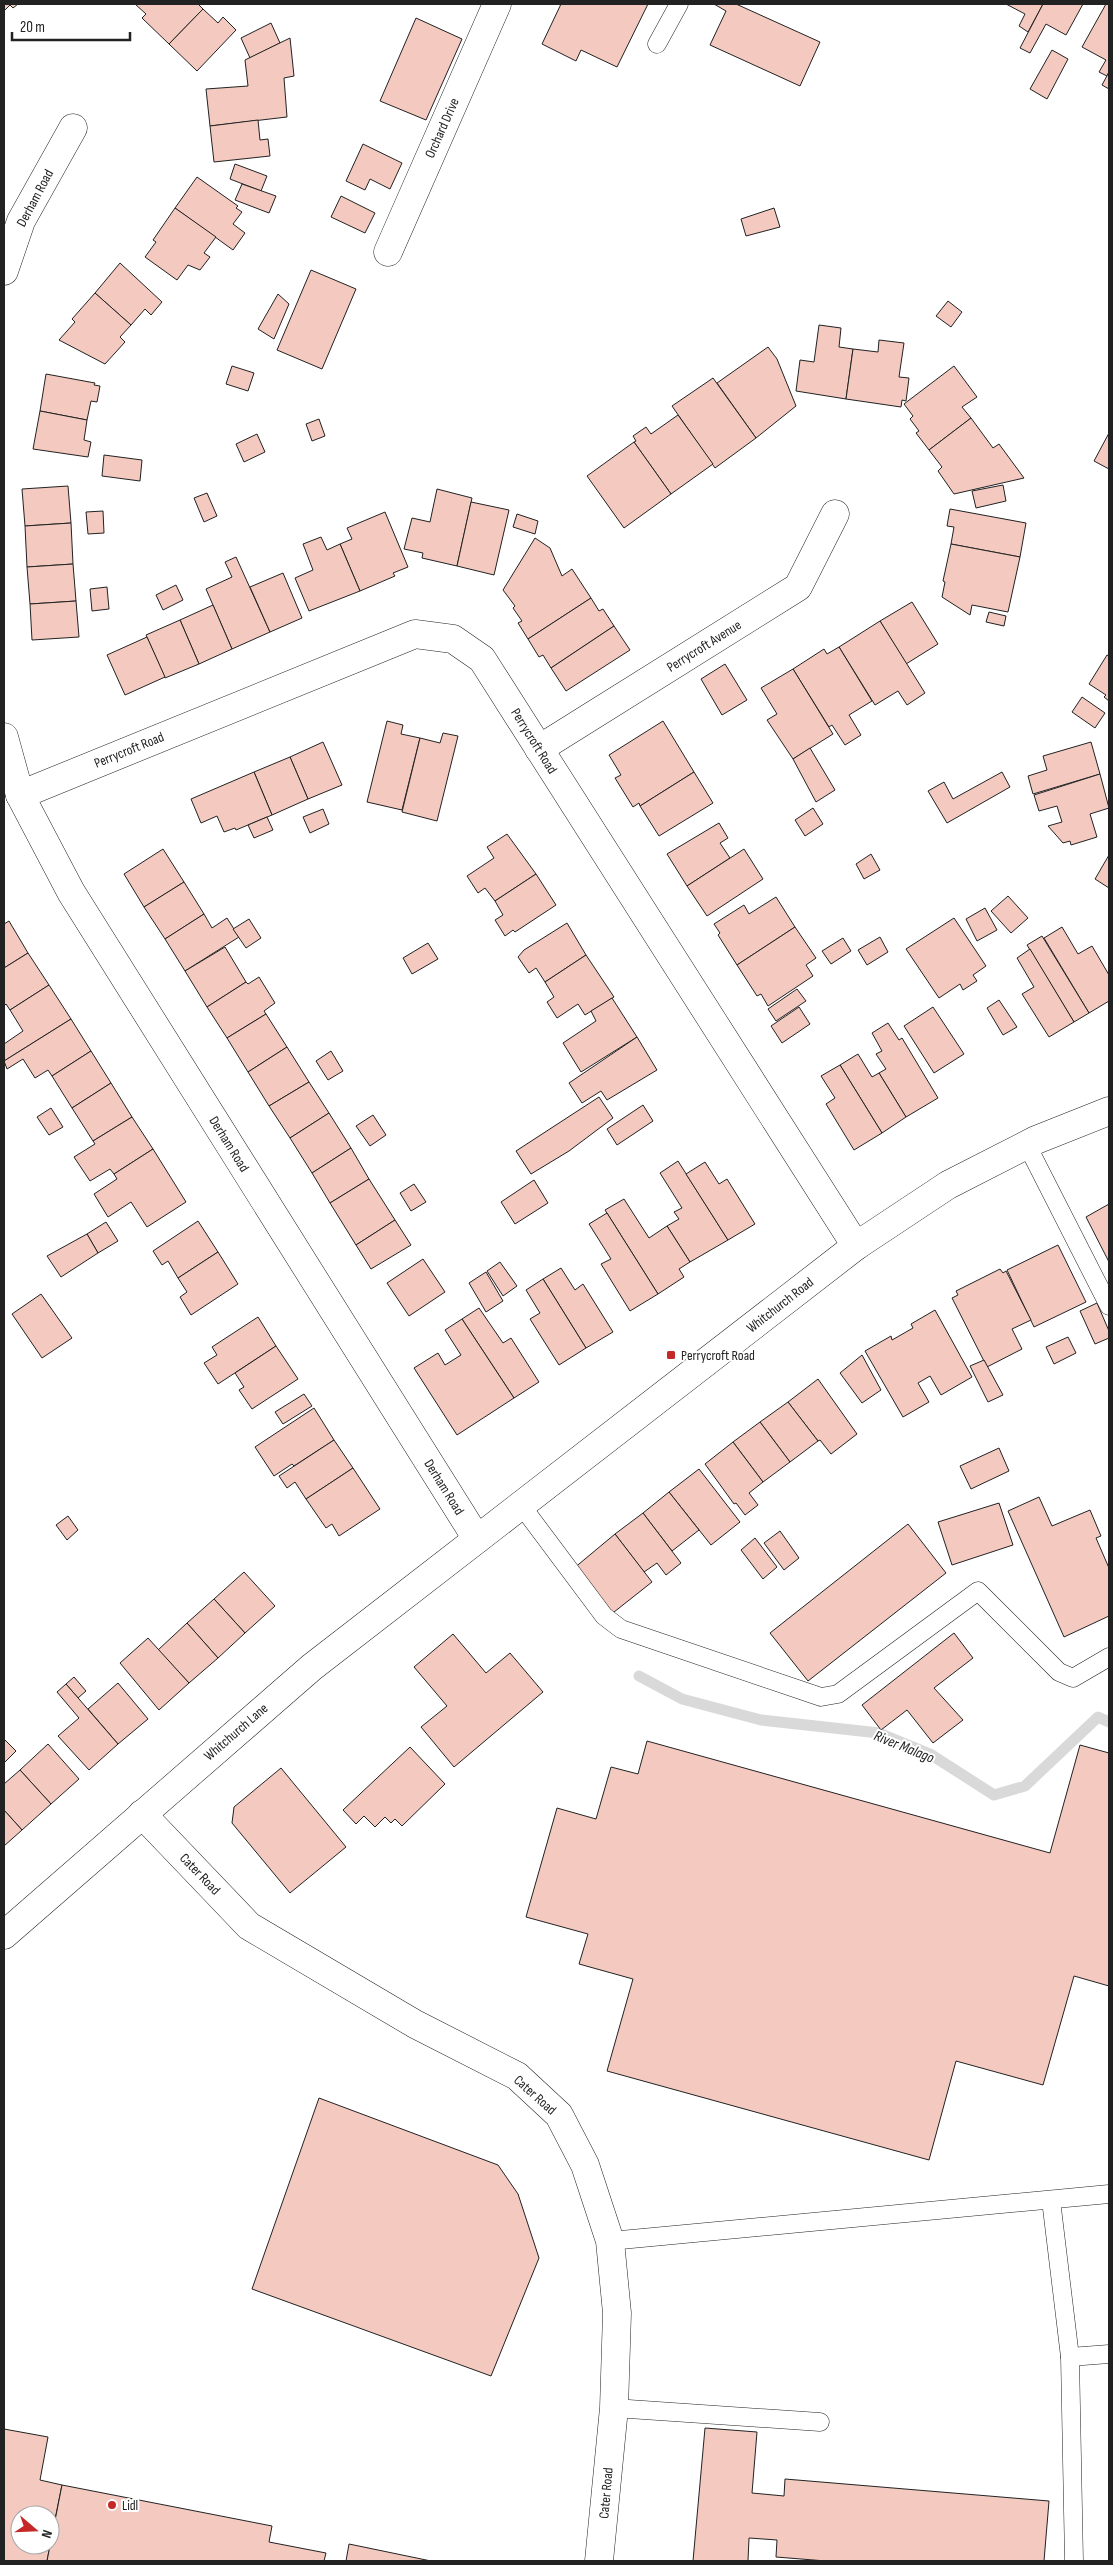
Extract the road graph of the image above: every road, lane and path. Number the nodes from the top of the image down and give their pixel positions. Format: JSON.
{"nodes":[{"id":1,"x":497,"y":4,"type":"edge"},
{"id":2,"x":678,"y":4,"type":"edge"},
{"id":3,"x":657,"y":44,"type":"dead end"},
{"id":4,"x":73,"y":128,"type":"dead end"},
{"id":5,"x":388,"y":252,"type":"dead end"},
{"id":6,"x":4,"y":271,"type":"edge"},
{"id":7,"x":835,"y":514,"type":"dead end"},
{"id":8,"x":4,"y":738,"type":"edge"},
{"id":9,"x":539,"y":749,"type":"junction"},
{"id":10,"x":20,"y":795,"type":"junction"},
{"id":11,"x":1109,"y":1111,"type":"edge"},
{"id":12,"x":1026,"y":1145,"type":"junction"},
{"id":13,"x":856,"y":1246,"type":"junction"},
{"id":14,"x":1109,"y":1306,"type":"edge"},
{"id":15,"x":521,"y":1505,"type":"junction"},
{"id":16,"x":477,"y":1539,"type":"junction"},
{"id":17,"x":1109,"y":1657,"type":"edge"},
{"id":18,"x":142,"y":1814,"type":"junction"},
{"id":19,"x":4,"y":1935,"type":"edge"},
{"id":20,"x":1109,"y":2194,"type":"edge"},
{"id":21,"x":1051,"y":2200,"type":"junction"},
{"id":22,"x":610,"y":2241,"type":"junction"},
{"id":23,"x":1109,"y":2354,"type":"edge"},
{"id":24,"x":1070,"y":2357,"type":"junction"},
{"id":25,"x":614,"y":2408,"type":"junction"},
{"id":26,"x":820,"y":2422,"type":"dead end"},
{"id":27,"x":600,"y":2561,"type":"edge"},
{"id":28,"x":1074,"y":2561,"type":"edge"}],
"edges":[{"from":1,"to":5,"type":"street","name":"Orchard Drive"},
{"from":2,"to":3,"type":"lane"},
{"from":4,"to":6,"type":"street","name":"Derham Road"},
{"from":7,"to":9,"type":"street","name":"Perrycroft Avenue"},
{"from":8,"to":10,"type":"street","name":"Derham Road"},
{"from":9,"to":10,"type":"street","name":"Perrycroft Road"},
{"from":9,"to":13,"type":"street","name":"Perrycroft Road"},
{"from":10,"to":16,"type":"street","name":"Derham Road"},
{"from":11,"to":12,"type":"street","name":"Whitchurch Road"},
{"from":12,"to":13,"type":"street","name":"Whitchurch Road"},
{"from":12,"to":14,"type":"lane"},
{"from":13,"to":15,"type":"street","name":"Whitchurch Road"},
{"from":15,"to":16,"type":"street","name":"Whitchurch Road"},
{"from":15,"to":17,"type":"lane"},
{"from":16,"to":18,"type":"street","name":"Whitchurch Lane"},
{"from":18,"to":19,"type":"street","name":"Whitchurch Lane"},
{"from":18,"to":22,"type":"street","name":"Cater Road"},
{"from":20,"to":21,"type":"lane"},
{"from":21,"to":22,"type":"lane"},
{"from":21,"to":24,"type":"lane"},
{"from":22,"to":25,"type":"street","name":"Cater Road"},
{"from":23,"to":24,"type":"lane"},
{"from":24,"to":28,"type":"lane"},
{"from":25,"to":26,"type":"lane"},
{"from":25,"to":27,"type":"street","name":"Cater Road"}]}
